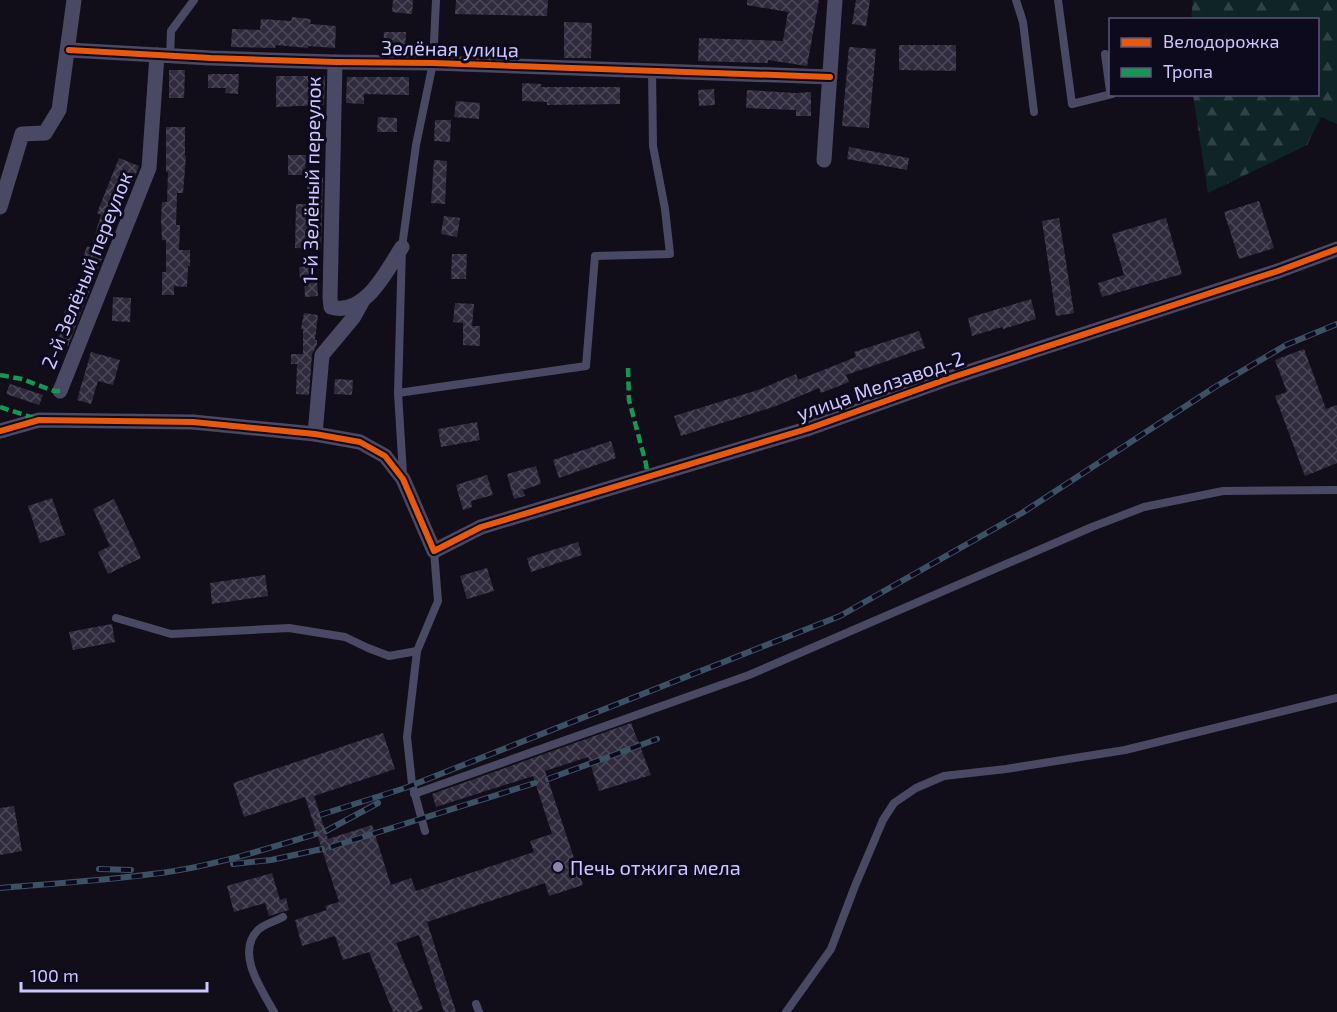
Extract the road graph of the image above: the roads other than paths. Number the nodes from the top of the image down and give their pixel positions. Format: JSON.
{"nodes":[{"id":1,"x":74,"y":0,"type":"edge"},
{"id":2,"x":194,"y":0,"type":"edge"},
{"id":3,"x":436,"y":0,"type":"edge"},
{"id":4,"x":835,"y":0,"type":"edge"},
{"id":5,"x":1016,"y":0,"type":"edge"},
{"id":6,"x":1058,"y":0,"type":"edge"},
{"id":7,"x":69,"y":50,"type":"junction"},
{"id":8,"x":1105,"y":54,"type":"dead end"},
{"id":9,"x":164,"y":56,"type":"junction"},
{"id":10,"x":335,"y":63,"type":"junction"},
{"id":11,"x":433,"y":63,"type":"junction"},
{"id":12,"x":652,"y":71,"type":"junction"},
{"id":13,"x":830,"y":77,"type":"junction"},
{"id":14,"x":1109,"y":81,"type":"edge"},
{"id":15,"x":1109,"y":95,"type":"edge"},
{"id":16,"x":1034,"y":112,"type":"dead end"},
{"id":17,"x":824,"y":160,"type":"dead end"},
{"id":18,"x":0,"y":207,"type":"edge"},
{"id":19,"x":402,"y":247,"type":"junction"},
{"id":20,"x":1337,"y":249,"type":"edge"},
{"id":21,"x":365,"y":297,"type":"junction"},
{"id":22,"x":60,"y":391,"type":"dead end"},
{"id":23,"x":398,"y":393,"type":"junction"},
{"id":24,"x":0,"y":431,"type":"edge"},
{"id":25,"x":315,"y":434,"type":"junction"},
{"id":26,"x":403,"y":479,"type":"junction"},
{"id":27,"x":1336,"y":490,"type":"edge"},
{"id":28,"x":434,"y":551,"type":"junction"},
{"id":29,"x":116,"y":618,"type":"dead end"},
{"id":30,"x":417,"y":651,"type":"junction"},
{"id":31,"x":1337,"y":698,"type":"edge"},
{"id":32,"x":414,"y":794,"type":"junction"},
{"id":33,"x":425,"y":831,"type":"dead end"},
{"id":34,"x":283,"y":917,"type":"dead end"},
{"id":35,"x":274,"y":1012,"type":"edge"},
{"id":36,"x":786,"y":1012,"type":"edge"}],
"edges":[{"from":1,"to":7,"type":"street"},
{"from":2,"to":9,"type":"lane"},
{"from":3,"to":11,"type":"lane"},
{"from":4,"to":13,"type":"street"},
{"from":5,"to":16,"type":"lane"},
{"from":6,"to":15,"type":"lane"},
{"from":7,"to":9,"type":"street","name":"Зелёная улица"},
{"from":7,"to":18,"type":"street"},
{"from":8,"to":14,"type":"lane"},
{"from":9,"to":10,"type":"street","name":"Зелёная улица"},
{"from":9,"to":22,"type":"street","name":"2-й Зелёный переулок"},
{"from":10,"to":11,"type":"street","name":"Зелёная улица"},
{"from":10,"to":21,"type":"street","name":"1-й Зелёный переулок"},
{"from":11,"to":12,"type":"street","name":"Зелёная улица"},
{"from":11,"to":19,"type":"lane"},
{"from":12,"to":13,"type":"street","name":"Зелёная улица"},
{"from":12,"to":23,"type":"lane"},
{"from":13,"to":17,"type":"street"},
{"from":19,"to":21,"type":"street"},
{"from":19,"to":23,"type":"lane"},
{"from":20,"to":28,"type":"street","name":"улица Мелзавод-2"},
{"from":21,"to":25,"type":"street"},
{"from":23,"to":26,"type":"lane"},
{"from":24,"to":25,"type":"street"},
{"from":25,"to":26,"type":"street"},
{"from":26,"to":28,"type":"street"},
{"from":27,"to":32,"type":"lane"},
{"from":28,"to":30,"type":"lane"},
{"from":29,"to":30,"type":"lane"},
{"from":30,"to":32,"type":"lane"},
{"from":31,"to":36,"type":"lane"},
{"from":32,"to":33,"type":"lane"},
{"from":34,"to":35,"type":"lane"}]}
